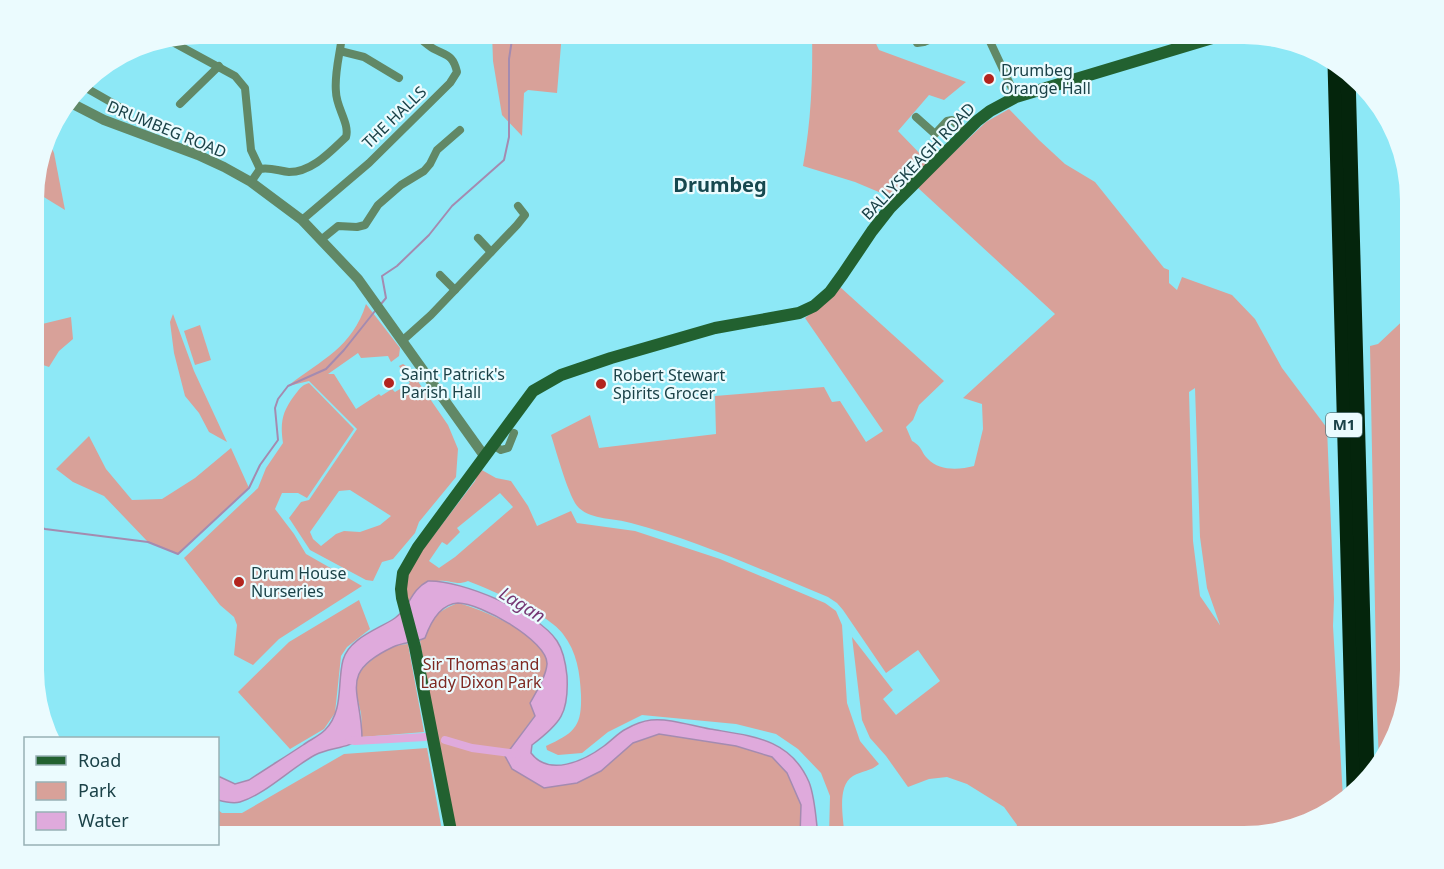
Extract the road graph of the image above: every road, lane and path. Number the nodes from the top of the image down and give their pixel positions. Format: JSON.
{"nodes":[{"id":1,"x":341,"y":44,"type":"edge"},
{"id":2,"x":428,"y":44,"type":"edge"},
{"id":3,"x":991,"y":44,"type":"edge"},
{"id":4,"x":1192,"y":44,"type":"edge"},
{"id":5,"x":180,"y":45,"type":"edge"},
{"id":6,"x":340,"y":51,"type":"junction"},
{"id":7,"x":219,"y":66,"type":"junction"},
{"id":8,"x":1335,"y":73,"type":"edge"},
{"id":9,"x":399,"y":78,"type":"dead end"},
{"id":10,"x":1348,"y":83,"type":"edge"},
{"id":11,"x":89,"y":90,"type":"edge"},
{"id":12,"x":1016,"y":97,"type":"junction"},
{"id":13,"x":180,"y":104,"type":"dead end"},
{"id":14,"x":76,"y":105,"type":"edge"},
{"id":15,"x":123,"y":109,"type":"dead end"},
{"id":16,"x":916,"y":117,"type":"dead end"},
{"id":17,"x":460,"y":130,"type":"dead end"},
{"id":18,"x":965,"y":132,"type":"junction"},
{"id":19,"x":260,"y":169,"type":"junction"},
{"id":20,"x":251,"y":182,"type":"junction"},
{"id":21,"x":518,"y":206,"type":"dead end"},
{"id":22,"x":302,"y":220,"type":"junction"},
{"id":23,"x":478,"y":238,"type":"dead end"},
{"id":24,"x":322,"y":239,"type":"junction"},
{"id":25,"x":491,"y":252,"type":"junction"},
{"id":26,"x":440,"y":274,"type":"dead end"},
{"id":27,"x":455,"y":290,"type":"junction"},
{"id":28,"x":402,"y":341,"type":"junction"},
{"id":29,"x":514,"y":433,"type":"dead end"},
{"id":30,"x":493,"y":445,"type":"junction"},
{"id":31,"x":485,"y":457,"type":"junction"},
{"id":32,"x":1367,"y":766,"type":"edge"},
{"id":33,"x":1354,"y":781,"type":"edge"},
{"id":34,"x":450,"y":826,"type":"edge"}],
"edges":[{"from":1,"to":6,"type":"street"},
{"from":2,"to":22,"type":"street","name":"THE HALLS"},
{"from":3,"to":12,"type":"street"},
{"from":4,"to":12,"type":"main road","name":"BALLYSKEAGH ROAD"},
{"from":5,"to":7,"type":"street"},
{"from":6,"to":9,"type":"street"},
{"from":6,"to":19,"type":"street"},
{"from":7,"to":13,"type":"street"},
{"from":7,"to":19,"type":"street"},
{"from":8,"to":33,"type":"highway","number":"M1"},
{"from":10,"to":32,"type":"highway","number":"M1"},
{"from":11,"to":15,"type":"street"},
{"from":12,"to":18,"type":"main road","name":"BALLYSKEAGH ROAD"},
{"from":14,"to":20,"type":"street","name":"DRUMBEG ROAD"},
{"from":16,"to":18,"type":"street"},
{"from":17,"to":24,"type":"street"},
{"from":18,"to":30,"type":"main road","name":"BALLYSKEAGH ROAD"},
{"from":19,"to":20,"type":"street"},
{"from":20,"to":22,"type":"street","name":"DRUMBEG ROAD"},
{"from":21,"to":25,"type":"street"},
{"from":22,"to":24,"type":"street","name":"DRUMBEG ROAD"},
{"from":23,"to":25,"type":"street"},
{"from":24,"to":28,"type":"street","name":"DRUMBEG ROAD"},
{"from":25,"to":27,"type":"street"},
{"from":26,"to":27,"type":"street"},
{"from":27,"to":28,"type":"street"},
{"from":28,"to":31,"type":"street","name":"DRUMBEG ROAD"},
{"from":29,"to":30,"type":"street"},
{"from":30,"to":31,"type":"main road","name":"BALLYSKEAGH ROAD"},
{"from":31,"to":34,"type":"main road","name":"BALLYSKEAGH ROAD"}]}
